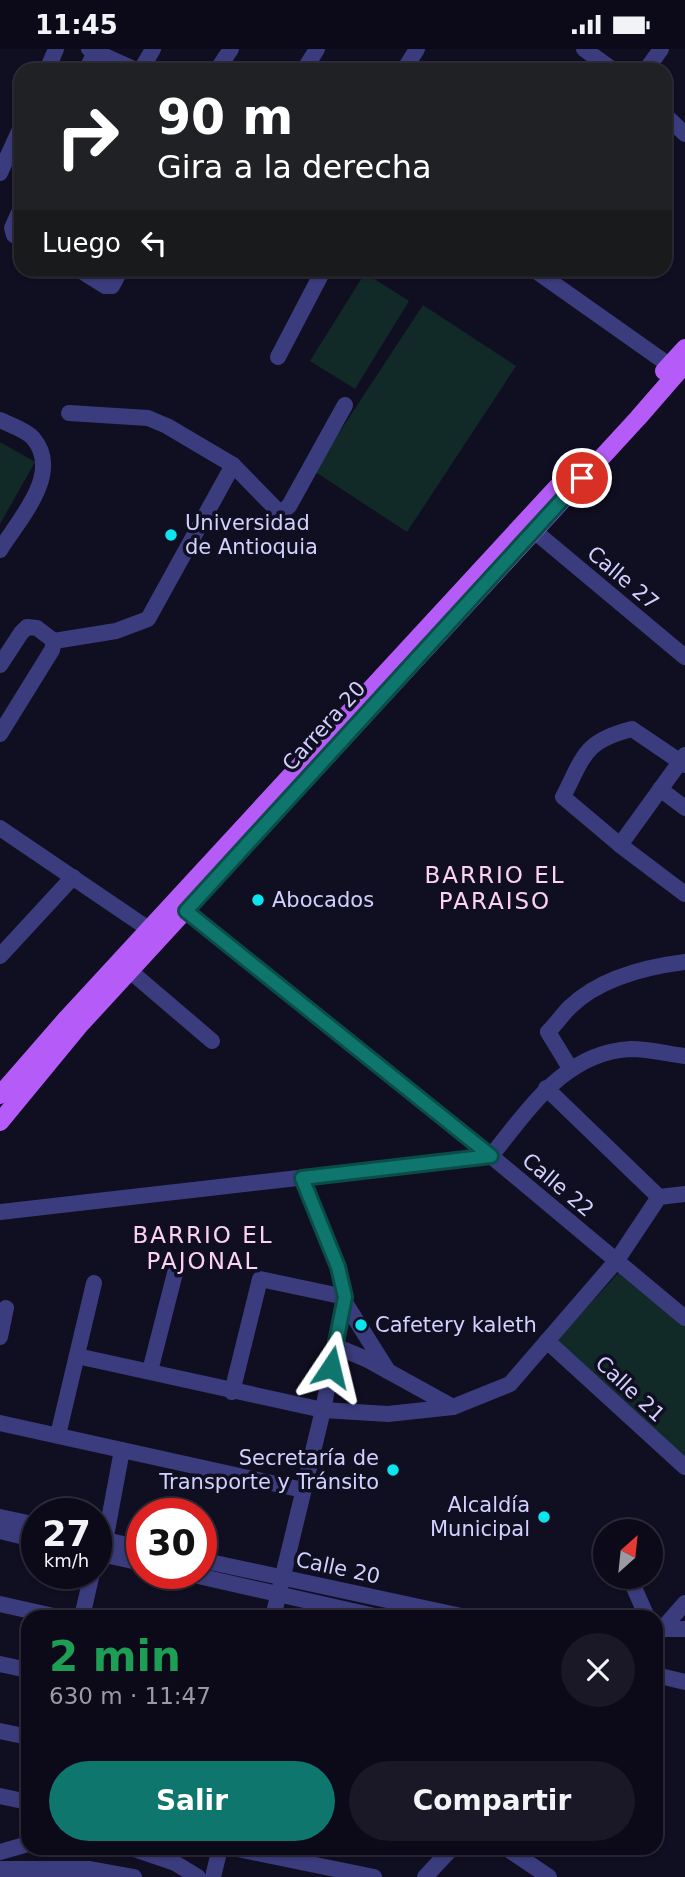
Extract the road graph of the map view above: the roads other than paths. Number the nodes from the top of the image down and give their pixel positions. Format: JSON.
{"nodes":[{"id":1,"x":584,"y":49,"type":"edge"},
{"id":2,"x":98,"y":50,"type":"edge"},
{"id":3,"x":129,"y":63,"type":"edge"},
{"id":4,"x":603,"y":63,"type":"edge"},
{"id":5,"x":672,"y":122,"type":"edge"},
{"id":6,"x":685,"y":134,"type":"edge"},
{"id":7,"x":14,"y":142,"type":"edge"},
{"id":8,"x":0,"y":173,"type":"edge"},
{"id":9,"x":91,"y":277,"type":"edge"},
{"id":10,"x":117,"y":277,"type":"edge"},
{"id":11,"x":323,"y":277,"type":"edge"},
{"id":12,"x":545,"y":277,"type":"edge"},
{"id":13,"x":685,"y":348,"type":"edge"},
{"id":14,"x":278,"y":357,"type":"dead end"},
{"id":15,"x":677,"y":365,"type":"edge"},
{"id":16,"x":345,"y":405,"type":"dead end"},
{"id":17,"x":69,"y":412,"type":"dead end"},
{"id":18,"x":0,"y":420,"type":"edge"},
{"id":19,"x":233,"y":465,"type":"junction"},
{"id":20,"x":533,"y":530,"type":"junction"},
{"id":21,"x":0,"y":550,"type":"edge"},
{"id":22,"x":54,"y":641,"type":"junction"},
{"id":23,"x":685,"y":657,"type":"edge"},
{"id":24,"x":0,"y":665,"type":"edge"},
{"id":25,"x":0,"y":734,"type":"edge"},
{"id":26,"x":683,"y":760,"type":"edge"},
{"id":27,"x":660,"y":789,"type":"junction"},
{"id":28,"x":685,"y":808,"type":"edge"},
{"id":29,"x":0,"y":828,"type":"edge"},
{"id":30,"x":620,"y":845,"type":"junction"},
{"id":31,"x":72,"y":877,"type":"junction"},
{"id":32,"x":685,"y":894,"type":"edge"},
{"id":33,"x":180,"y":906,"type":"junction"},
{"id":34,"x":155,"y":933,"type":"junction"},
{"id":35,"x":0,"y":956,"type":"edge"},
{"id":36,"x":685,"y":962,"type":"edge"},
{"id":37,"x":130,"y":971,"type":"junction"},
{"id":38,"x":212,"y":1041,"type":"dead end"},
{"id":39,"x":685,"y":1056,"type":"edge"},
{"id":40,"x":570,"y":1069,"type":"junction"},
{"id":41,"x":546,"y":1088,"type":"junction"},
{"id":42,"x":0,"y":1095,"type":"edge"},
{"id":43,"x":0,"y":1122,"type":"edge"},
{"id":44,"x":491,"y":1156,"type":"junction"},
{"id":45,"x":302,"y":1178,"type":"junction"},
{"id":46,"x":685,"y":1194,"type":"edge"},
{"id":47,"x":659,"y":1198,"type":"junction"},
{"id":48,"x":0,"y":1212,"type":"edge"},
{"id":49,"x":617,"y":1260,"type":"junction"},
{"id":50,"x":174,"y":1273,"type":"dead end"},
{"id":51,"x":94,"y":1283,"type":"dead end"},
{"id":52,"x":344,"y":1299,"type":"junction"},
{"id":53,"x":6,"y":1308,"type":"dead end"},
{"id":54,"x":685,"y":1318,"type":"edge"},
{"id":55,"x":0,"y":1337,"type":"edge"},
{"id":56,"x":547,"y":1341,"type":"junction"},
{"id":57,"x":335,"y":1346,"type":"junction"},
{"id":58,"x":77,"y":1356,"type":"junction"},
{"id":59,"x":150,"y":1371,"type":"junction"},
{"id":60,"x":389,"y":1373,"type":"junction"},
{"id":61,"x":232,"y":1392,"type":"junction"},
{"id":62,"x":453,"y":1406,"type":"junction"},
{"id":63,"x":323,"y":1410,"type":"junction"},
{"id":64,"x":0,"y":1423,"type":"edge"},
{"id":65,"x":58,"y":1435,"type":"junction"},
{"id":66,"x":122,"y":1450,"type":"junction"},
{"id":67,"x":685,"y":1467,"type":"edge"},
{"id":68,"x":303,"y":1490,"type":"junction"},
{"id":69,"x":110,"y":1498,"type":"edge"},
{"id":70,"x":0,"y":1517,"type":"edge"},
{"id":71,"x":21,"y":1522,"type":"edge"},
{"id":72,"x":0,"y":1531,"type":"edge"},
{"id":73,"x":21,"y":1536,"type":"edge"},
{"id":74,"x":217,"y":1564,"type":"edge"},
{"id":75,"x":282,"y":1578,"type":"junction"},
{"id":76,"x":217,"y":1580,"type":"edge"},
{"id":77,"x":88,"y":1589,"type":"edge"},
{"id":78,"x":633,"y":1589,"type":"edge"},
{"id":79,"x":279,"y":1594,"type":"junction"},
{"id":80,"x":685,"y":1603,"type":"edge"},
{"id":81,"x":0,"y":1604,"type":"edge"},
{"id":82,"x":27,"y":1610,"type":"edge"},
{"id":83,"x":84,"y":1610,"type":"edge"},
{"id":84,"x":275,"y":1610,"type":"edge"},
{"id":85,"x":349,"y":1610,"type":"edge"},
{"id":86,"x":433,"y":1610,"type":"edge"},
{"id":87,"x":644,"y":1610,"type":"edge"},
{"id":88,"x":663,"y":1627,"type":"edge"},
{"id":89,"x":685,"y":1629,"type":"edge"},
{"id":90,"x":663,"y":1631,"type":"edge"},
{"id":91,"x":0,"y":1664,"type":"edge"},
{"id":92,"x":21,"y":1668,"type":"edge"},
{"id":93,"x":663,"y":1677,"type":"edge"},
{"id":94,"x":685,"y":1682,"type":"edge"},
{"id":95,"x":0,"y":1731,"type":"edge"},
{"id":96,"x":21,"y":1736,"type":"edge"},
{"id":97,"x":0,"y":1796,"type":"edge"},
{"id":98,"x":21,"y":1800,"type":"edge"},
{"id":99,"x":21,"y":1846,"type":"edge"},
{"id":100,"x":0,"y":1852,"type":"edge"},
{"id":101,"x":152,"y":1855,"type":"edge"},
{"id":102,"x":218,"y":1855,"type":"edge"},
{"id":103,"x":267,"y":1855,"type":"edge"},
{"id":104,"x":445,"y":1855,"type":"edge"},
{"id":105,"x":516,"y":1855,"type":"edge"},
{"id":106,"x":0,"y":1869,"type":"edge"},
{"id":107,"x":134,"y":1877,"type":"edge"},
{"id":108,"x":198,"y":1877,"type":"edge"},
{"id":109,"x":213,"y":1877,"type":"edge"},
{"id":110,"x":374,"y":1877,"type":"edge"},
{"id":111,"x":425,"y":1877,"type":"edge"},
{"id":112,"x":549,"y":1877,"type":"edge"}],
"edges":[{"from":1,"to":4,"type":"street"},
{"from":2,"to":3,"type":"street"},
{"from":5,"to":6,"type":"street"},
{"from":7,"to":8,"type":"street"},
{"from":9,"to":10,"type":"street"},
{"from":11,"to":14,"type":"street"},
{"from":12,"to":15,"type":"street"},
{"from":13,"to":15,"type":"main road","name":"Carrera 20"},
{"from":15,"to":20,"type":"main road","name":"Carrera 20"},
{"from":15,"to":33,"type":"main road","name":"Carrera 20"},
{"from":16,"to":19,"type":"street"},
{"from":17,"to":19,"type":"street"},
{"from":18,"to":21,"type":"street"},
{"from":19,"to":22,"type":"street"},
{"from":20,"to":23,"type":"street","name":"Calle 27"},
{"from":20,"to":33,"type":"main road","name":"Carrera 20"},
{"from":22,"to":24,"type":"street"},
{"from":22,"to":25,"type":"street"},
{"from":26,"to":27,"type":"street"},
{"from":26,"to":30,"type":"street"},
{"from":27,"to":28,"type":"street"},
{"from":27,"to":30,"type":"street"},
{"from":29,"to":31,"type":"street"},
{"from":30,"to":32,"type":"street"},
{"from":31,"to":34,"type":"street"},
{"from":31,"to":35,"type":"street"},
{"from":33,"to":34,"type":"main road","name":"Carrera 20"},
{"from":33,"to":44,"type":"street","name":"Calle 22"},
{"from":34,"to":37,"type":"main road","name":"Carrera 20"},
{"from":34,"to":42,"type":"main road","name":"Carrera 20"},
{"from":36,"to":40,"type":"street"},
{"from":37,"to":38,"type":"street"},
{"from":37,"to":43,"type":"main road","name":"Carrera 20"},
{"from":39,"to":40,"type":"street"},
{"from":40,"to":41,"type":"street"},
{"from":41,"to":44,"type":"street"},
{"from":41,"to":47,"type":"street"},
{"from":44,"to":45,"type":"street"},
{"from":44,"to":49,"type":"street","name":"Calle 22"},
{"from":45,"to":48,"type":"street"},
{"from":45,"to":52,"type":"street"},
{"from":46,"to":47,"type":"street"},
{"from":47,"to":49,"type":"street"},
{"from":49,"to":54,"type":"street","name":"Calle 22"},
{"from":49,"to":56,"type":"street"},
{"from":50,"to":59,"type":"street"},
{"from":51,"to":58,"type":"street"},
{"from":52,"to":57,"type":"street"},
{"from":52,"to":60,"type":"street"},
{"from":52,"to":61,"type":"street"},
{"from":53,"to":55,"type":"street"},
{"from":56,"to":62,"type":"street"},
{"from":56,"to":67,"type":"street","name":"Calle 21"},
{"from":57,"to":60,"type":"street"},
{"from":57,"to":63,"type":"street"},
{"from":58,"to":59,"type":"street"},
{"from":58,"to":65,"type":"street"},
{"from":59,"to":61,"type":"street"},
{"from":60,"to":62,"type":"street"},
{"from":61,"to":63,"type":"street"},
{"from":62,"to":63,"type":"street"},
{"from":63,"to":68,"type":"street"},
{"from":64,"to":65,"type":"street"},
{"from":65,"to":66,"type":"street"},
{"from":66,"to":68,"type":"street"},
{"from":66,"to":69,"type":"street"},
{"from":68,"to":75,"type":"street"},
{"from":70,"to":71,"type":"street"},
{"from":72,"to":73,"type":"street"},
{"from":74,"to":75,"type":"street","name":"Calle 20"},
{"from":75,"to":79,"type":"street"},
{"from":75,"to":86,"type":"street","name":"Calle 20"},
{"from":76,"to":79,"type":"street","name":"Calle 20"},
{"from":77,"to":83,"type":"street"},
{"from":78,"to":87,"type":"street"},
{"from":79,"to":84,"type":"street"},
{"from":79,"to":85,"type":"street","name":"Calle 20"},
{"from":80,"to":88,"type":"street"},
{"from":81,"to":82,"type":"street"},
{"from":89,"to":90,"type":"street"},
{"from":91,"to":92,"type":"street"},
{"from":93,"to":94,"type":"street"},
{"from":95,"to":96,"type":"street"},
{"from":97,"to":98,"type":"street"},
{"from":99,"to":100,"type":"street"},
{"from":101,"to":108,"type":"street"},
{"from":102,"to":109,"type":"street"},
{"from":103,"to":110,"type":"street"},
{"from":104,"to":111,"type":"street"},
{"from":105,"to":112,"type":"street"},
{"from":106,"to":107,"type":"street"}]}
